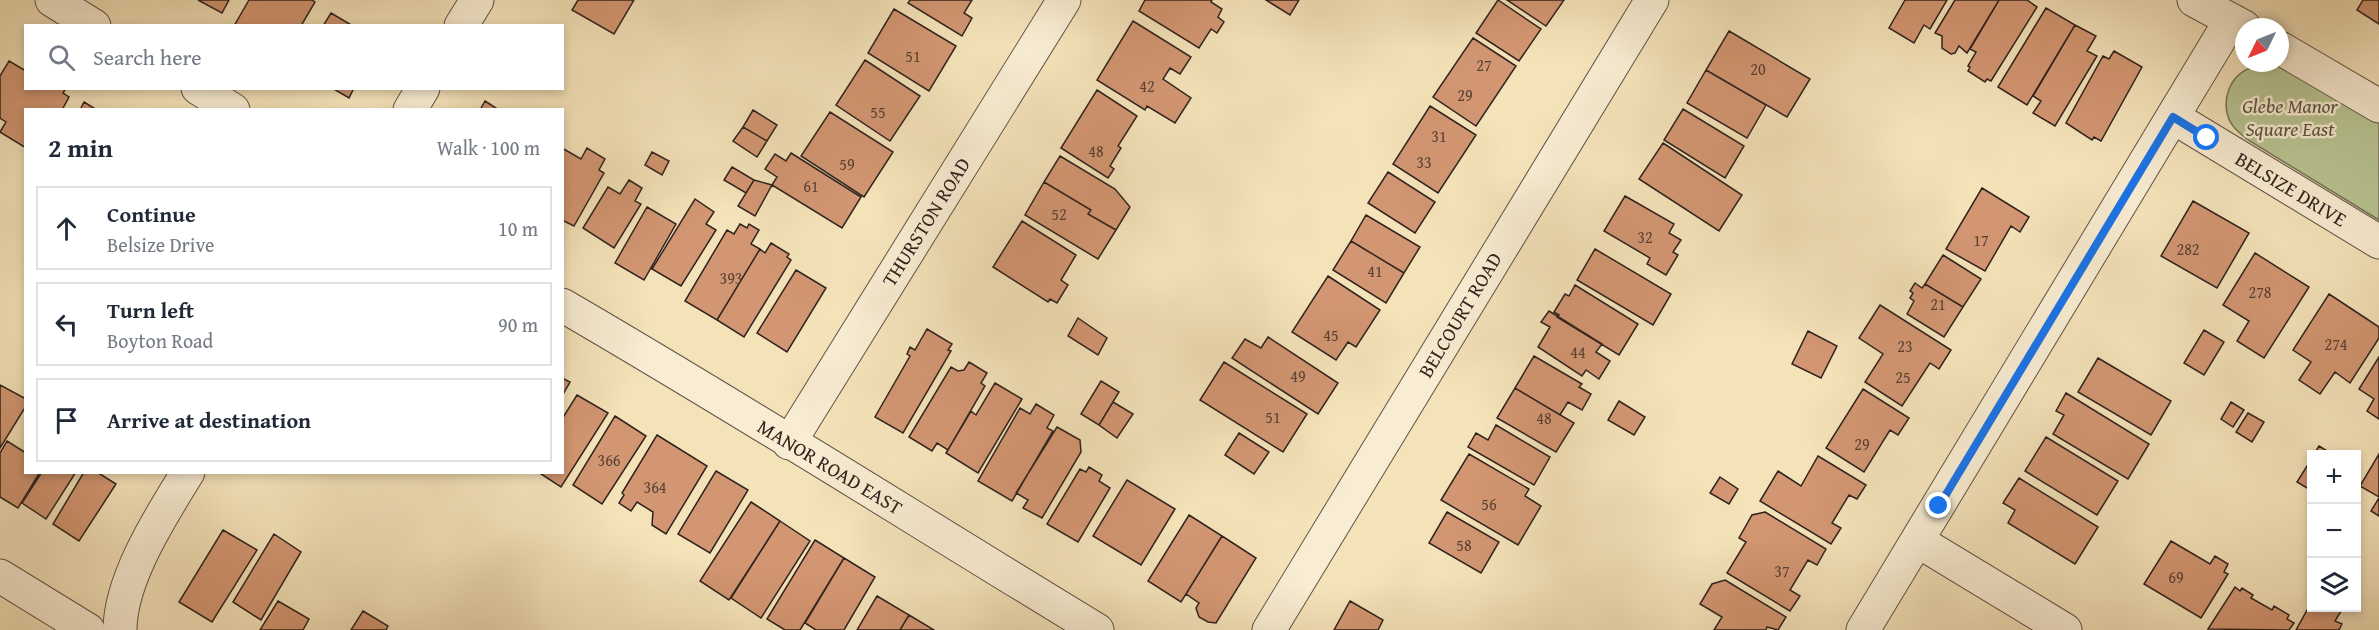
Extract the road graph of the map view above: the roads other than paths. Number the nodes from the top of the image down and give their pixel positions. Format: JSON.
{"nodes":[{"id":1,"x":52,"y":0,"type":"edge"},
{"id":2,"x":477,"y":0,"type":"edge"},
{"id":3,"x":1064,"y":0,"type":"edge"},
{"id":4,"x":1652,"y":0,"type":"edge"},
{"id":5,"x":2194,"y":0,"type":"edge"},
{"id":6,"x":2235,"y":21,"type":"edge"},
{"id":7,"x":91,"y":24,"type":"edge"},
{"id":8,"x":462,"y":24,"type":"edge"},
{"id":9,"x":2235,"y":27,"type":"edge"},
{"id":10,"x":2289,"y":53,"type":"edge"},
{"id":11,"x":201,"y":90,"type":"edge"},
{"id":12,"x":422,"y":90,"type":"edge"},
{"id":13,"x":2379,"y":106,"type":"edge"},
{"id":14,"x":230,"y":108,"type":"edge"},
{"id":15,"x":411,"y":108,"type":"edge"},
{"id":16,"x":2173,"y":117,"type":"junction"},
{"id":17,"x":2379,"y":242,"type":"edge"},
{"id":18,"x":564,"y":306,"type":"edge"},
{"id":19,"x":789,"y":443,"type":"junction"},
{"id":20,"x":187,"y":474,"type":"edge"},
{"id":21,"x":1917,"y":541,"type":"junction"},
{"id":22,"x":0,"y":576,"type":"edge"},
{"id":23,"x":88,"y":630,"type":"edge"},
{"id":24,"x":120,"y":630,"type":"edge"},
{"id":25,"x":1097,"y":630,"type":"edge"},
{"id":26,"x":1269,"y":630,"type":"edge"},
{"id":27,"x":1863,"y":630,"type":"edge"},
{"id":28,"x":2065,"y":630,"type":"edge"}],
"edges":[{"from":1,"to":7,"type":"street"},
{"from":2,"to":8,"type":"street"},
{"from":3,"to":19,"type":"street","name":"THURSTON ROAD"},
{"from":4,"to":26,"type":"street","name":"BELCOURT ROAD"},
{"from":5,"to":6,"type":"street"},
{"from":9,"to":16,"type":"street"},
{"from":10,"to":13,"type":"street"},
{"from":11,"to":14,"type":"street"},
{"from":12,"to":15,"type":"street"},
{"from":16,"to":17,"type":"street","name":"BELSIZE DRIVE"},
{"from":16,"to":21,"type":"street"},
{"from":18,"to":19,"type":"street","name":"MANOR ROAD EAST"},
{"from":19,"to":25,"type":"street","name":"MANOR ROAD EAST"},
{"from":20,"to":24,"type":"street"},
{"from":21,"to":27,"type":"street"},
{"from":21,"to":28,"type":"street"},
{"from":22,"to":23,"type":"street"}]}
